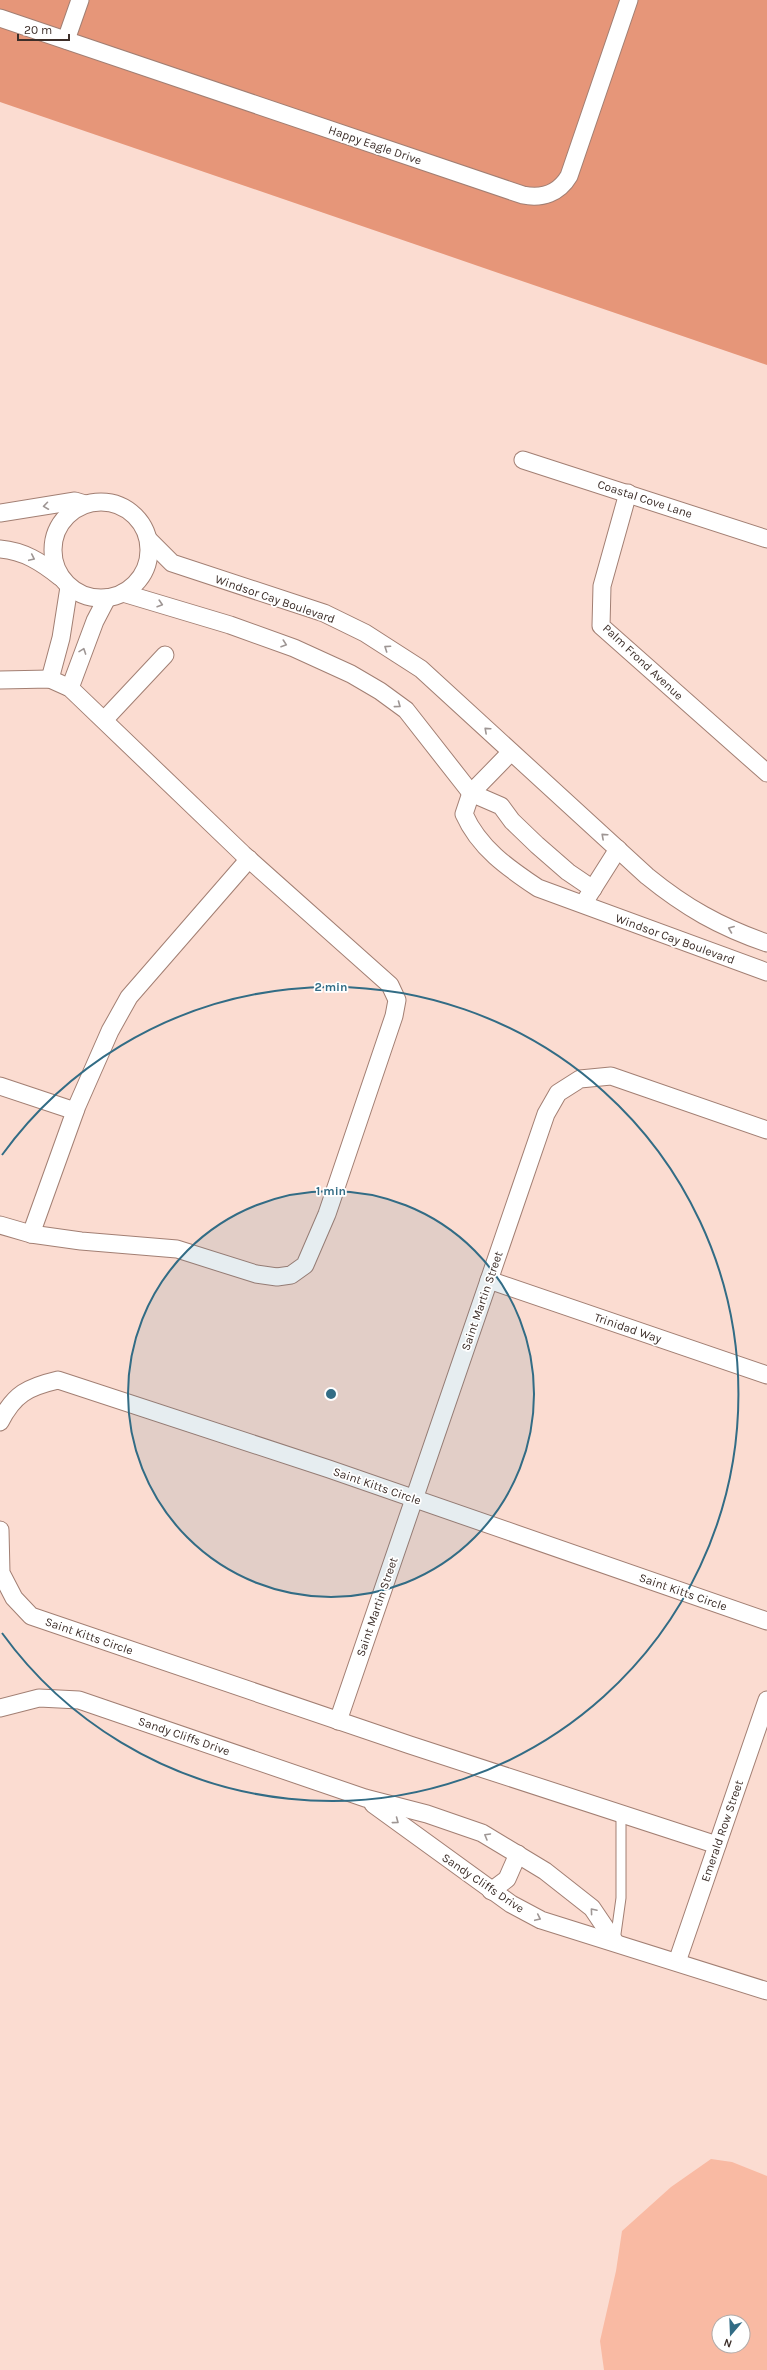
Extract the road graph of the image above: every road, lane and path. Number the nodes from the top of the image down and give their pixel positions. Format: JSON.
{"nodes":[{"id":1,"x":80,"y":0,"type":"edge"},
{"id":2,"x":630,"y":0,"type":"edge"},
{"id":3,"x":0,"y":18,"type":"edge"},
{"id":4,"x":66,"y":40,"type":"junction"},
{"id":5,"x":523,"y":460,"type":"dead end"},
{"id":6,"x":628,"y":494,"type":"junction"},
{"id":7,"x":85,"y":504,"type":"junction"},
{"id":8,"x":0,"y":513,"type":"edge"},
{"id":9,"x":767,"y":539,"type":"edge"},
{"id":10,"x":149,"y":540,"type":"junction"},
{"id":11,"x":0,"y":549,"type":"edge"},
{"id":12,"x":65,"y":582,"type":"junction"},
{"id":13,"x":115,"y":595,"type":"junction"},
{"id":14,"x":165,"y":655,"type":"dead end"},
{"id":15,"x":50,"y":679,"type":"junction"},
{"id":16,"x":0,"y":680,"type":"edge"},
{"id":17,"x":70,"y":688,"type":"junction"},
{"id":18,"x":105,"y":720,"type":"junction"},
{"id":19,"x":511,"y":752,"type":"junction"},
{"id":20,"x":767,"y":773,"type":"edge"},
{"id":21,"x":471,"y":792,"type":"junction"},
{"id":22,"x":618,"y":849,"type":"junction"},
{"id":23,"x":249,"y":859,"type":"junction"},
{"id":24,"x":593,"y":889,"type":"junction"},
{"id":25,"x":583,"y":905,"type":"junction"},
{"id":26,"x":767,"y":943,"type":"edge"},
{"id":27,"x":767,"y":972,"type":"edge"},
{"id":28,"x":0,"y":1086,"type":"edge"},
{"id":29,"x":75,"y":1111,"type":"junction"},
{"id":30,"x":767,"y":1130,"type":"edge"},
{"id":31,"x":0,"y":1225,"type":"edge"},
{"id":32,"x":31,"y":1234,"type":"junction"},
{"id":33,"x":489,"y":1280,"type":"junction"},
{"id":34,"x":767,"y":1375,"type":"edge"},
{"id":35,"x":0,"y":1422,"type":"edge"},
{"id":36,"x":414,"y":1498,"type":"junction"},
{"id":37,"x":0,"y":1530,"type":"edge"},
{"id":38,"x":767,"y":1621,"type":"edge"},
{"id":39,"x":767,"y":1700,"type":"edge"},
{"id":40,"x":0,"y":1708,"type":"edge"},
{"id":41,"x":338,"y":1721,"type":"junction"},
{"id":42,"x":365,"y":1798,"type":"junction"},
{"id":43,"x":621,"y":1814,"type":"junction"},
{"id":44,"x":717,"y":1845,"type":"junction"},
{"id":45,"x":518,"y":1854,"type":"junction"},
{"id":46,"x":492,"y":1891,"type":"junction"},
{"id":47,"x":615,"y":1942,"type":"junction"},
{"id":48,"x":677,"y":1962,"type":"junction"},
{"id":49,"x":767,"y":1991,"type":"edge"}],
"edges":[{"from":1,"to":4,"type":"street"},
{"from":2,"to":4,"type":"street","name":"Happy Eagle Drive"},
{"from":3,"to":4,"type":"street","name":"Happy Eagle Drive"},
{"from":5,"to":6,"type":"street","name":"Coastal Cove Lane"},
{"from":6,"to":9,"type":"street","name":"Coastal Cove Lane"},
{"from":6,"to":20,"type":"street","name":"Palm Frond Avenue"},
{"from":7,"to":8,"type":"street","name":"Windsor Cay Boulevard","one_way":true},
{"from":7,"to":10,"type":"street","name":"Windsor Cay Boulevard"},
{"from":7,"to":12,"type":"street","name":"Windsor Cay Boulevard"},
{"from":10,"to":13,"type":"street"},
{"from":19,"to":10,"type":"street","name":"Windsor Cay Boulevard","one_way":true},
{"from":11,"to":12,"type":"street","one_way":true},
{"from":12,"to":13,"type":"street"},
{"from":12,"to":15,"type":"street"},
{"from":17,"to":13,"type":"street","one_way":true},
{"from":13,"to":21,"type":"street","one_way":true},
{"from":14,"to":18,"type":"street"},
{"from":15,"to":16,"type":"street"},
{"from":15,"to":17,"type":"street"},
{"from":17,"to":18,"type":"street"},
{"from":18,"to":23,"type":"street"},
{"from":19,"to":21,"type":"street","name":"Windsor Cay Boulevard"},
{"from":22,"to":19,"type":"street","name":"Windsor Cay Boulevard","one_way":true},
{"from":21,"to":24,"type":"street"},
{"from":21,"to":25,"type":"street","name":"Windsor Cay Boulevard"},
{"from":22,"to":24,"type":"street"},
{"from":26,"to":22,"type":"street","name":"Windsor Cay Boulevard","one_way":true},
{"from":23,"to":29,"type":"street"},
{"from":23,"to":32,"type":"street"},
{"from":24,"to":25,"type":"street"},
{"from":25,"to":27,"type":"street","name":"Windsor Cay Boulevard"},
{"from":28,"to":29,"type":"street"},
{"from":29,"to":32,"type":"street"},
{"from":30,"to":33,"type":"street","name":"Saint Martin Street"},
{"from":31,"to":32,"type":"street"},
{"from":33,"to":34,"type":"street","name":"Trinidad Way"},
{"from":33,"to":36,"type":"street","name":"Saint Martin Street"},
{"from":35,"to":36,"type":"street","name":"Saint Kitts Circle"},
{"from":36,"to":38,"type":"street","name":"Saint Kitts Circle"},
{"from":36,"to":41,"type":"street","name":"Saint Martin Street"},
{"from":37,"to":41,"type":"street","name":"Saint Kitts Circle"},
{"from":39,"to":44,"type":"street","name":"Emerald Row Street"},
{"from":40,"to":42,"type":"street","name":"Sandy Cliffs Drive"},
{"from":41,"to":43,"type":"street","name":"Saint Kitts Circle"},
{"from":45,"to":42,"type":"street","name":"Sandy Cliffs Drive","one_way":true},
{"from":42,"to":46,"type":"street","name":"Sandy Cliffs Drive","one_way":true},
{"from":43,"to":44,"type":"street","name":"Saint Kitts Circle"},
{"from":43,"to":47,"type":"lane"},
{"from":44,"to":48,"type":"street","name":"Emerald Row Street"},
{"from":45,"to":46,"type":"street"},
{"from":47,"to":45,"type":"street","name":"Sandy Cliffs Drive","one_way":true},
{"from":46,"to":47,"type":"street","name":"Sandy Cliffs Drive","one_way":true},
{"from":47,"to":48,"type":"street","name":"Sandy Cliffs Drive"},
{"from":48,"to":49,"type":"street","name":"Sandy Cliffs Drive"}]}
